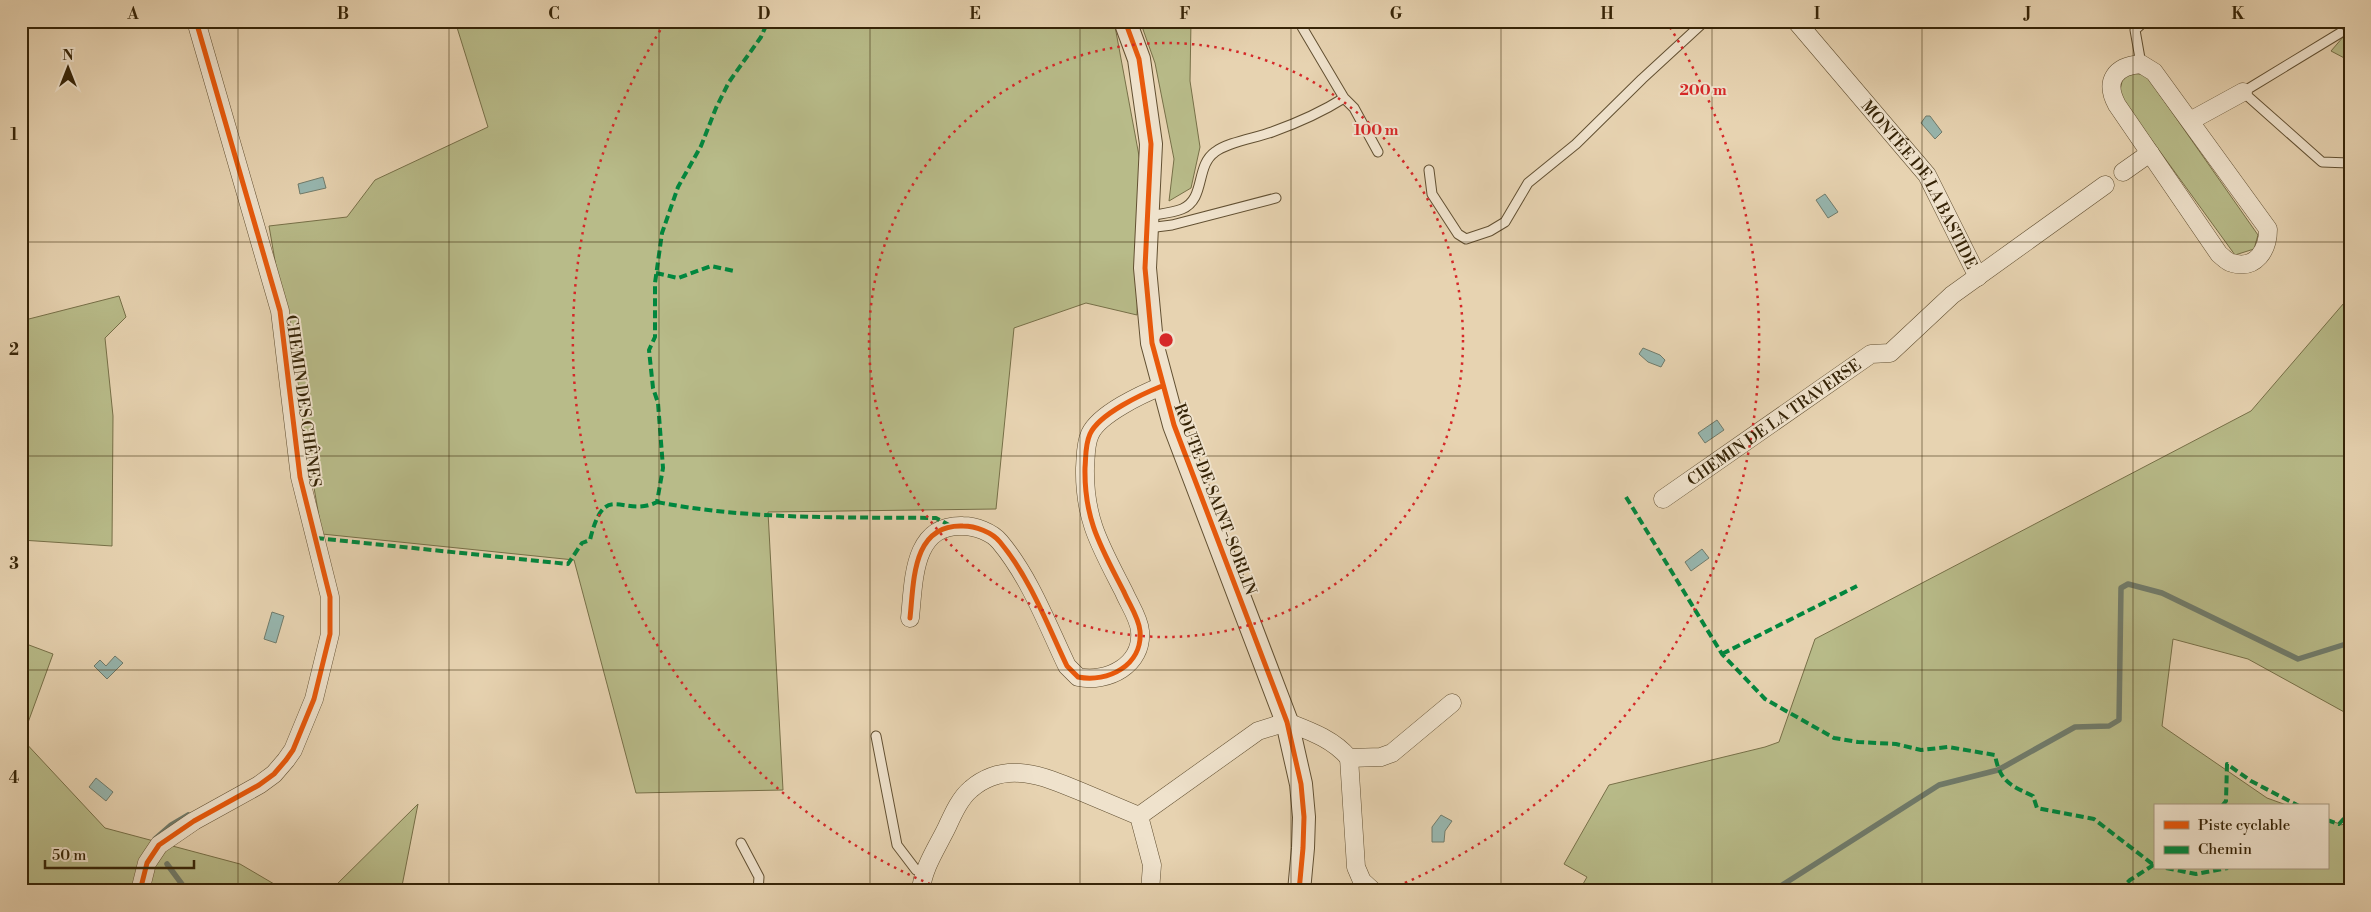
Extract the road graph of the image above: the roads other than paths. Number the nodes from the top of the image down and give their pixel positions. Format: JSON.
{"nodes":[{"id":1,"x":196,"y":21,"type":"edge"},
{"id":2,"x":1125,"y":21,"type":"edge"},
{"id":3,"x":1705,"y":21,"type":"edge"},
{"id":4,"x":1796,"y":21,"type":"edge"},
{"id":5,"x":2145,"y":21,"type":"edge"},
{"id":6,"x":1302,"y":27,"type":"dead end"},
{"id":7,"x":2340,"y":33,"type":"dead end"},
{"id":8,"x":2141,"y":64,"type":"junction"},
{"id":9,"x":2243,"y":92,"type":"junction"},
{"id":10,"x":1344,"y":98,"type":"junction"},
{"id":11,"x":2190,"y":121,"type":"junction"},
{"id":12,"x":1378,"y":152,"type":"dead end"},
{"id":13,"x":2150,"y":153,"type":"junction"},
{"id":14,"x":2349,"y":163,"type":"edge"},
{"id":15,"x":1429,"y":170,"type":"dead end"},
{"id":16,"x":2123,"y":172,"type":"dead end"},
{"id":17,"x":2105,"y":185,"type":"dead end"},
{"id":18,"x":1276,"y":198,"type":"dead end"},
{"id":19,"x":1148,"y":222,"type":"junction"},
{"id":20,"x":1978,"y":276,"type":"junction"},
{"id":21,"x":1162,"y":386,"type":"junction"},
{"id":22,"x":1663,"y":499,"type":"dead end"},
{"id":23,"x":910,"y":618,"type":"dead end"},
{"id":24,"x":1452,"y":703,"type":"dead end"},
{"id":25,"x":1287,"y":722,"type":"junction"},
{"id":26,"x":876,"y":736,"type":"dead end"},
{"id":27,"x":1349,"y":758,"type":"junction"},
{"id":28,"x":1139,"y":816,"type":"junction"},
{"id":29,"x":741,"y":842,"type":"dead end"},
{"id":30,"x":926,"y":872,"type":"junction"},
{"id":31,"x":140,"y":891,"type":"edge"},
{"id":32,"x":758,"y":891,"type":"edge"},
{"id":33,"x":921,"y":891,"type":"edge"},
{"id":34,"x":1150,"y":891,"type":"edge"},
{"id":35,"x":1299,"y":891,"type":"edge"},
{"id":36,"x":1373,"y":891,"type":"edge"}],
"edges":[{"from":1,"to":31,"type":"street","name":"CHEMIN DES CHÊNES"},
{"from":2,"to":19,"type":"street","name":"ROUTE DE SAINT-SORLIN"},
{"from":3,"to":15,"type":"lane"},
{"from":4,"to":20,"type":"street","name":"MONTÉE DE LA BASTIDE"},
{"from":5,"to":8,"type":"lane"},
{"from":6,"to":10,"type":"lane"},
{"from":7,"to":9,"type":"lane"},
{"from":8,"to":11,"type":"street"},
{"from":8,"to":13,"type":"street"},
{"from":9,"to":11,"type":"street"},
{"from":9,"to":14,"type":"lane"},
{"from":10,"to":12,"type":"lane"},
{"from":10,"to":19,"type":"lane"},
{"from":11,"to":13,"type":"street"},
{"from":13,"to":16,"type":"street"},
{"from":17,"to":20,"type":"street","name":"MONTÉE DE LA BASTIDE"},
{"from":18,"to":19,"type":"lane"},
{"from":19,"to":21,"type":"street","name":"ROUTE DE SAINT-SORLIN"},
{"from":20,"to":22,"type":"street","name":"CHEMIN DE LA TRAVERSE"},
{"from":21,"to":23,"type":"street"},
{"from":21,"to":25,"type":"street","name":"ROUTE DE SAINT-SORLIN"},
{"from":24,"to":27,"type":"street"},
{"from":25,"to":27,"type":"street"},
{"from":25,"to":28,"type":"street"},
{"from":25,"to":35,"type":"street","name":"ROUTE DE SAINT-SORLIN"},
{"from":26,"to":30,"type":"lane"},
{"from":27,"to":36,"type":"street"},
{"from":28,"to":30,"type":"street"},
{"from":28,"to":34,"type":"street"},
{"from":29,"to":32,"type":"lane"},
{"from":30,"to":33,"type":"street"}]}
